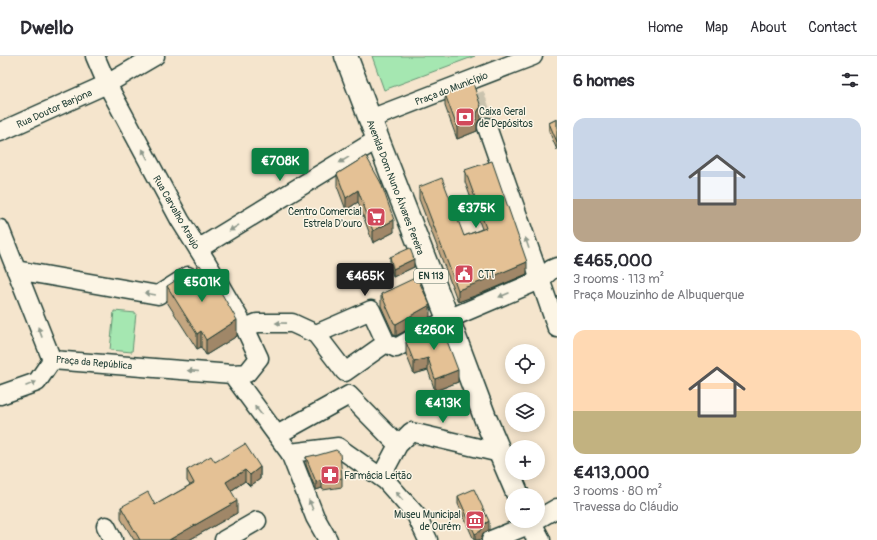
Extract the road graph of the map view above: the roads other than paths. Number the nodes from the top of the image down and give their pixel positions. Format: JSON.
{"nodes":[{"id":1,"x":95,"y":56,"type":"edge"},
{"id":2,"x":155,"y":56,"type":"edge"},
{"id":3,"x":346,"y":56,"type":"edge"},
{"id":4,"x":532,"y":56,"type":"edge"},
{"id":5,"x":107,"y":84,"type":"junction"},
{"id":6,"x":370,"y":120,"type":"junction"},
{"id":7,"x":487,"y":127,"type":"tunnel mouth"},
{"id":8,"x":0,"y":132,"type":"edge"},
{"id":9,"x":378,"y":139,"type":"junction"},
{"id":10,"x":0,"y":229,"type":"edge"},
{"id":11,"x":203,"y":256,"type":"junction"},
{"id":12,"x":557,"y":267,"type":"edge"},
{"id":13,"x":16,"y":270,"type":"junction"},
{"id":14,"x":540,"y":280,"type":"junction"},
{"id":15,"x":448,"y":319,"type":"junction"},
{"id":16,"x":245,"y":328,"type":"junction"},
{"id":17,"x":557,"y":328,"type":"edge"},
{"id":18,"x":316,"y":334,"type":"junction"},
{"id":19,"x":386,"y":343,"type":"junction"},
{"id":20,"x":52,"y":360,"type":"junction"},
{"id":21,"x":345,"y":372,"type":"junction"},
{"id":22,"x":232,"y":374,"type":"junction"},
{"id":23,"x":0,"y":395,"type":"edge"},
{"id":24,"x":349,"y":395,"type":"junction"},
{"id":25,"x":277,"y":435,"type":"junction"},
{"id":26,"x":398,"y":444,"type":"junction"},
{"id":27,"x":290,"y":452,"type":"junction"},
{"id":28,"x":500,"y":453,"type":"junction"},
{"id":29,"x":381,"y":477,"type":"junction"},
{"id":30,"x":515,"y":488,"type":"edge"},
{"id":31,"x":557,"y":508,"type":"edge"},
{"id":32,"x":545,"y":517,"type":"edge"},
{"id":33,"x":257,"y":521,"type":"dead end"},
{"id":34,"x":525,"y":528,"type":"edge"},
{"id":35,"x":224,"y":540,"type":"edge"},
{"id":36,"x":328,"y":540,"type":"edge"},
{"id":37,"x":428,"y":540,"type":"edge"},
{"id":38,"x":491,"y":540,"type":"edge"}],
"edges":[{"from":1,"to":5,"type":"street","name":"Rua Carvalho Araujo"},
{"from":2,"to":5,"type":"street","name":"Rua Doutor Barjona"},
{"from":3,"to":6,"type":"main road","name":"Avenida Dom Nuno Álvares Pereira","number":"EN 113"},
{"from":4,"to":6,"type":"street","name":"Praça do Município"},
{"from":5,"to":8,"type":"street","name":"Rua Doutor Barjona"},
{"from":11,"to":5,"type":"street","name":"Rua Carvalho Araujo","one_way":true},
{"from":6,"to":9,"type":"main road","name":"Avenida Dom Nuno Álvares Pereira","number":"EN 113"},
{"from":14,"to":7,"type":"street","one_way":true},
{"from":9,"to":11,"type":"street","one_way":true},
{"from":9,"to":15,"type":"main road","name":"Avenida Dom Nuno Álvares Pereira","number":"EN 113"},
{"from":10,"to":13,"type":"street","name":"Praça da República"},
{"from":11,"to":13,"type":"street","one_way":true},
{"from":11,"to":16,"type":"street","name":"Rua Carvalho Araujo"},
{"from":12,"to":14,"type":"street"},
{"from":20,"to":13,"type":"street","name":"Praça da República","one_way":true},
{"from":14,"to":15,"type":"street","one_way":true},
{"from":14,"to":17,"type":"street"},
{"from":15,"to":19,"type":"street"},
{"from":15,"to":28,"type":"main road","name":"Avenida Dom Nuno Álvares Pereira","number":"EN 113"},
{"from":18,"to":16,"type":"street","one_way":true},
{"from":16,"to":22,"type":"street","name":"Rua Carvalho Araujo"},
{"from":18,"to":19,"type":"street"},
{"from":18,"to":21,"type":"street"},
{"from":19,"to":21,"type":"street"},
{"from":22,"to":20,"type":"street","name":"Praça da República","one_way":true},
{"from":23,"to":20,"type":"street","one_way":true},
{"from":21,"to":24,"type":"street"},
{"from":25,"to":22,"type":"street","one_way":true},
{"from":24,"to":25,"type":"street"},
{"from":24,"to":26,"type":"street"},
{"from":25,"to":27,"type":"street"},
{"from":26,"to":28,"type":"street"},
{"from":26,"to":29,"type":"street"},
{"from":27,"to":29,"type":"street"},
{"from":36,"to":27,"type":"street","one_way":true},
{"from":28,"to":30,"type":"main road","name":"Avenida Dom Nuno Álvares Pereira","number":"EN 113"},
{"from":37,"to":29,"type":"street","one_way":true},
{"from":31,"to":32,"type":"street"},
{"from":33,"to":35,"type":"street"},
{"from":34,"to":38,"type":"street"}]}
